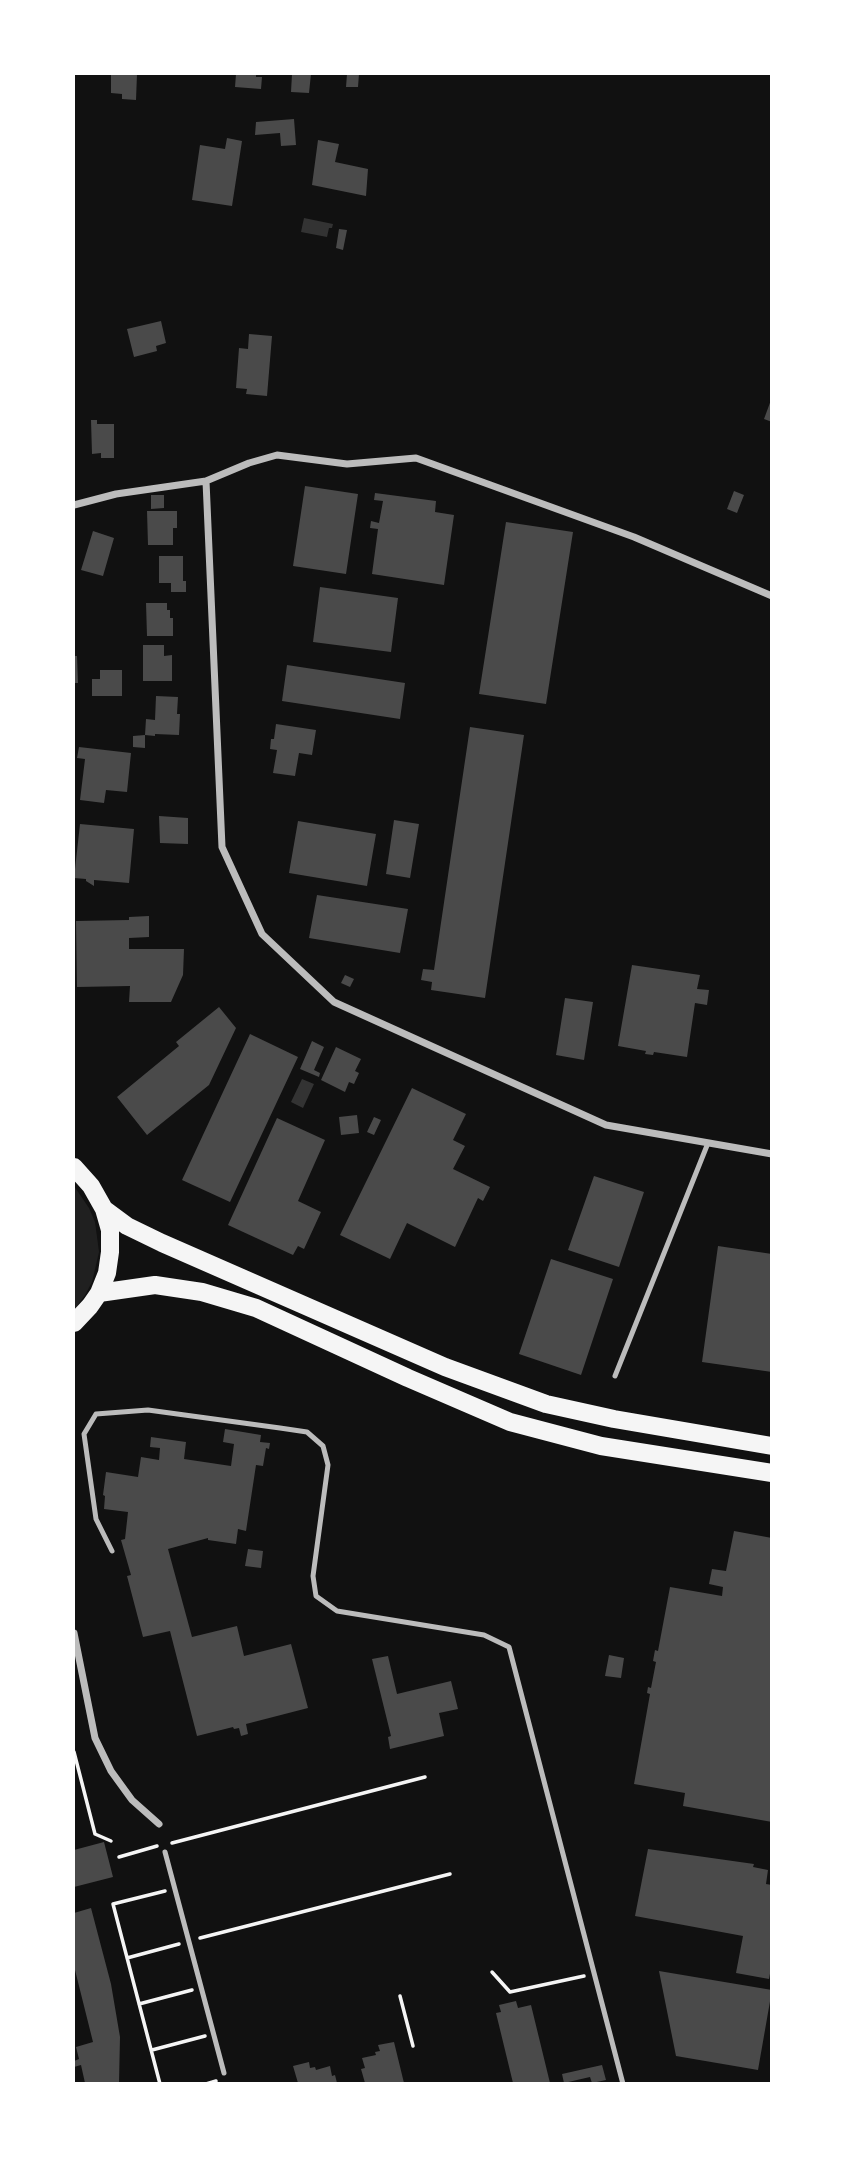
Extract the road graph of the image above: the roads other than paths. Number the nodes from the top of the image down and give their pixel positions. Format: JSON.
{"nodes":[{"id":1,"x":206,"y":481,"type":"junction"},
{"id":2,"x":74,"y":505,"type":"edge"},
{"id":3,"x":772,"y":596,"type":"edge"},
{"id":4,"x":708,"y":1143,"type":"junction"},
{"id":5,"x":772,"y":1154,"type":"edge"},
{"id":6,"x":74,"y":1167,"type":"edge"},
{"id":7,"x":104,"y":1209,"type":"junction"},
{"id":8,"x":99,"y":1293,"type":"junction"},
{"id":9,"x":74,"y":1323,"type":"edge"},
{"id":10,"x":615,"y":1376,"type":"dead end"},
{"id":11,"x":772,"y":1446,"type":"edge"},
{"id":12,"x":772,"y":1474,"type":"edge"},
{"id":13,"x":112,"y":1551,"type":"dead end"},
{"id":14,"x":74,"y":1633,"type":"edge"},
{"id":15,"x":159,"y":1824,"type":"dead end"},
{"id":16,"x":165,"y":1852,"type":"dead end"},
{"id":17,"x":224,"y":2073,"type":"dead end"},
{"id":18,"x":623,"y":2084,"type":"edge"}],
"edges":[{"from":1,"to":2,"type":"street"},
{"from":1,"to":3,"type":"street"},
{"from":1,"to":4,"type":"street"},
{"from":4,"to":5,"type":"street"},
{"from":4,"to":10,"type":"lane"},
{"from":6,"to":7,"type":"main road"},
{"from":7,"to":8,"type":"main road"},
{"from":7,"to":11,"type":"main road"},
{"from":8,"to":9,"type":"main road"},
{"from":8,"to":12,"type":"main road"},
{"from":13,"to":18,"type":"lane"},
{"from":14,"to":15,"type":"street"},
{"from":16,"to":17,"type":"lane"}]}
